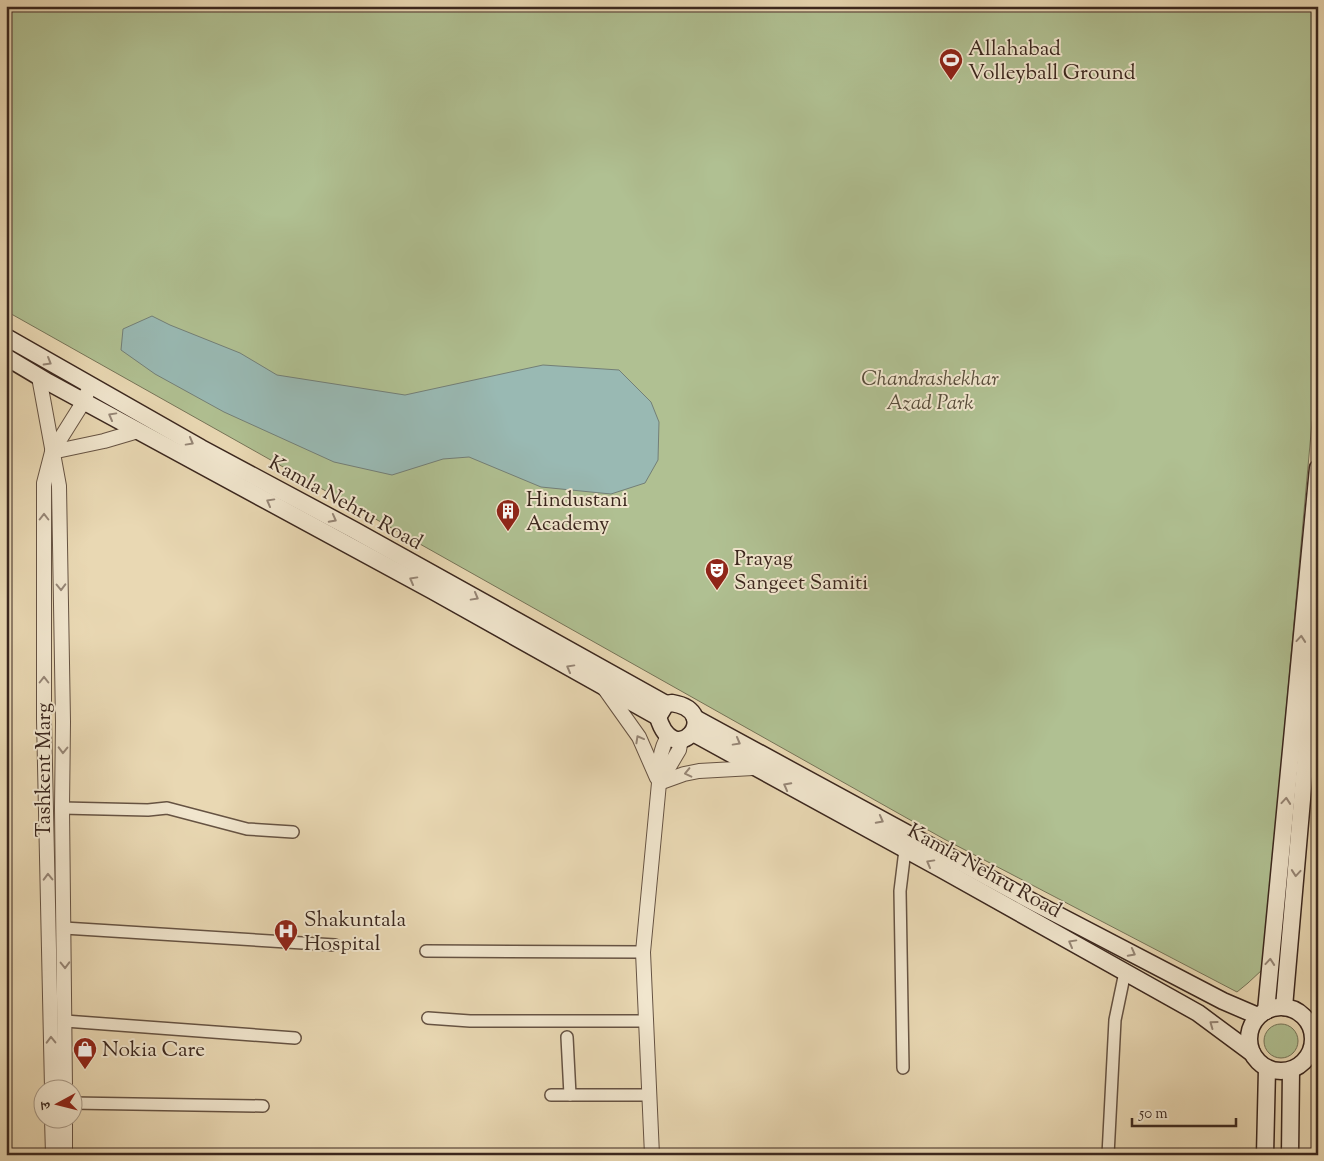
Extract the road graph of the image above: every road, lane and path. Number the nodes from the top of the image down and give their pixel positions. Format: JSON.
{"nodes":[{"id":1,"x":6,"y":337,"type":"edge"},
{"id":2,"x":6,"y":357,"type":"edge"},
{"id":3,"x":39,"y":377,"type":"junction"},
{"id":4,"x":90,"y":385,"type":"junction"},
{"id":5,"x":84,"y":401,"type":"junction"},
{"id":6,"x":138,"y":430,"type":"junction"},
{"id":7,"x":52,"y":452,"type":"junction"},
{"id":8,"x":1318,"y":468,"type":"edge"},
{"id":9,"x":1312,"y":578,"type":"edge"},
{"id":10,"x":1318,"y":615,"type":"edge"},
{"id":11,"x":602,"y":686,"type":"junction"},
{"id":12,"x":662,"y":710,"type":"junction"},
{"id":13,"x":684,"y":732,"type":"junction"},
{"id":14,"x":753,"y":768,"type":"junction"},
{"id":15,"x":659,"y":783,"type":"junction"},
{"id":16,"x":62,"y":808,"type":"junction"},
{"id":17,"x":293,"y":832,"type":"dead end"},
{"id":18,"x":905,"y":850,"type":"junction"},
{"id":19,"x":64,"y":928,"type":"junction"},
{"id":20,"x":335,"y":945,"type":"dead end"},
{"id":21,"x":426,"y":951,"type":"dead end"},
{"id":22,"x":643,"y":952,"type":"junction"},
{"id":23,"x":1125,"y":972,"type":"junction"},
{"id":24,"x":1284,"y":1007,"type":"junction"},
{"id":25,"x":1262,"y":1013,"type":"junction"},
{"id":26,"x":428,"y":1018,"type":"dead end"},
{"id":27,"x":65,"y":1021,"type":"junction"},
{"id":28,"x":647,"y":1021,"type":"junction"},
{"id":29,"x":567,"y":1037,"type":"dead end"},
{"id":30,"x":296,"y":1038,"type":"dead end"},
{"id":31,"x":1315,"y":1045,"type":"edge"},
{"id":32,"x":1252,"y":1053,"type":"junction"},
{"id":33,"x":1304,"y":1067,"type":"edge"},
{"id":34,"x":903,"y":1068,"type":"dead end"},
{"id":35,"x":1267,"y":1069,"type":"junction"},
{"id":36,"x":52,"y":1078,"type":"edge"},
{"id":37,"x":65,"y":1078,"type":"edge"},
{"id":38,"x":551,"y":1095,"type":"dead end"},
{"id":39,"x":570,"y":1095,"type":"junction"},
{"id":40,"x":650,"y":1095,"type":"junction"},
{"id":41,"x":82,"y":1103,"type":"edge"},
{"id":42,"x":263,"y":1106,"type":"dead end"},
{"id":43,"x":52,"y":1128,"type":"edge"},
{"id":44,"x":65,"y":1128,"type":"edge"},
{"id":45,"x":53,"y":1155,"type":"edge"},
{"id":46,"x":65,"y":1155,"type":"edge"},
{"id":47,"x":652,"y":1155,"type":"edge"},
{"id":48,"x":1108,"y":1155,"type":"edge"},
{"id":49,"x":1265,"y":1155,"type":"edge"},
{"id":50,"x":1290,"y":1155,"type":"edge"}],
"edges":[{"from":1,"to":4,"type":"main road","name":"Kamla Nehru Road","one_way":true},
{"from":2,"to":3,"type":"main road","name":"Kamla Nehru Road"},
{"from":3,"to":5,"type":"main road","name":"Kamla Nehru Road"},
{"from":3,"to":7,"type":"street"},
{"from":4,"to":5,"type":"street","name":"Tashkent Marg"},
{"from":4,"to":12,"type":"main road","name":"Kamla Nehru Road","one_way":true},
{"from":6,"to":5,"type":"main road","name":"Kamla Nehru Road","one_way":true},
{"from":5,"to":7,"type":"street","name":"Tashkent Marg"},
{"from":6,"to":7,"type":"street"},
{"from":11,"to":6,"type":"main road","name":"Kamla Nehru Road","one_way":true},
{"from":7,"to":16,"type":"street","name":"Tashkent Marg","one_way":true},
{"from":36,"to":7,"type":"street","name":"Tashkent Marg","one_way":true},
{"from":8,"to":9,"type":"main road"},
{"from":25,"to":9,"type":"main road","one_way":true},
{"from":10,"to":24,"type":"main road","one_way":true},
{"from":11,"to":12,"type":"main road","name":"Kamla Nehru Road"},
{"from":15,"to":11,"type":"street","one_way":true},
{"from":12,"to":13,"type":"main road"},
{"from":12,"to":13,"type":"main road"},
{"from":13,"to":14,"type":"main road","name":"Kamla Nehru Road"},
{"from":13,"to":15,"type":"street"},
{"from":13,"to":25,"type":"main road","name":"Kamla Nehru Road","one_way":true},
{"from":14,"to":15,"type":"street","one_way":true},
{"from":18,"to":14,"type":"main road","name":"Kamla Nehru Road","one_way":true},
{"from":15,"to":22,"type":"street"},
{"from":16,"to":17,"type":"street"},
{"from":16,"to":19,"type":"street","name":"Tashkent Marg"},
{"from":23,"to":18,"type":"main road","name":"Kamla Nehru Road","one_way":true},
{"from":18,"to":34,"type":"street"},
{"from":19,"to":20,"type":"street"},
{"from":19,"to":27,"type":"street","name":"Tashkent Marg","one_way":true},
{"from":21,"to":22,"type":"street"},
{"from":22,"to":28,"type":"street"},
{"from":32,"to":23,"type":"main road","name":"Kamla Nehru Road","one_way":true},
{"from":23,"to":48,"type":"street"},
{"from":24,"to":25,"type":"main road"},
{"from":24,"to":31,"type":"main road"},
{"from":25,"to":32,"type":"main road"},
{"from":26,"to":28,"type":"street"},
{"from":27,"to":30,"type":"street"},
{"from":27,"to":37,"type":"street","name":"Tashkent Marg"},
{"from":28,"to":40,"type":"street"},
{"from":29,"to":39,"type":"street"},
{"from":31,"to":33,"type":"main road"},
{"from":32,"to":35,"type":"main road"},
{"from":33,"to":35,"type":"main road"},
{"from":33,"to":50,"type":"main road"},
{"from":35,"to":49,"type":"main road"},
{"from":38,"to":39,"type":"street"},
{"from":39,"to":40,"type":"street"},
{"from":40,"to":47,"type":"street"},
{"from":41,"to":42,"type":"street"},
{"from":43,"to":45,"type":"street"},
{"from":44,"to":46,"type":"street"}]}
